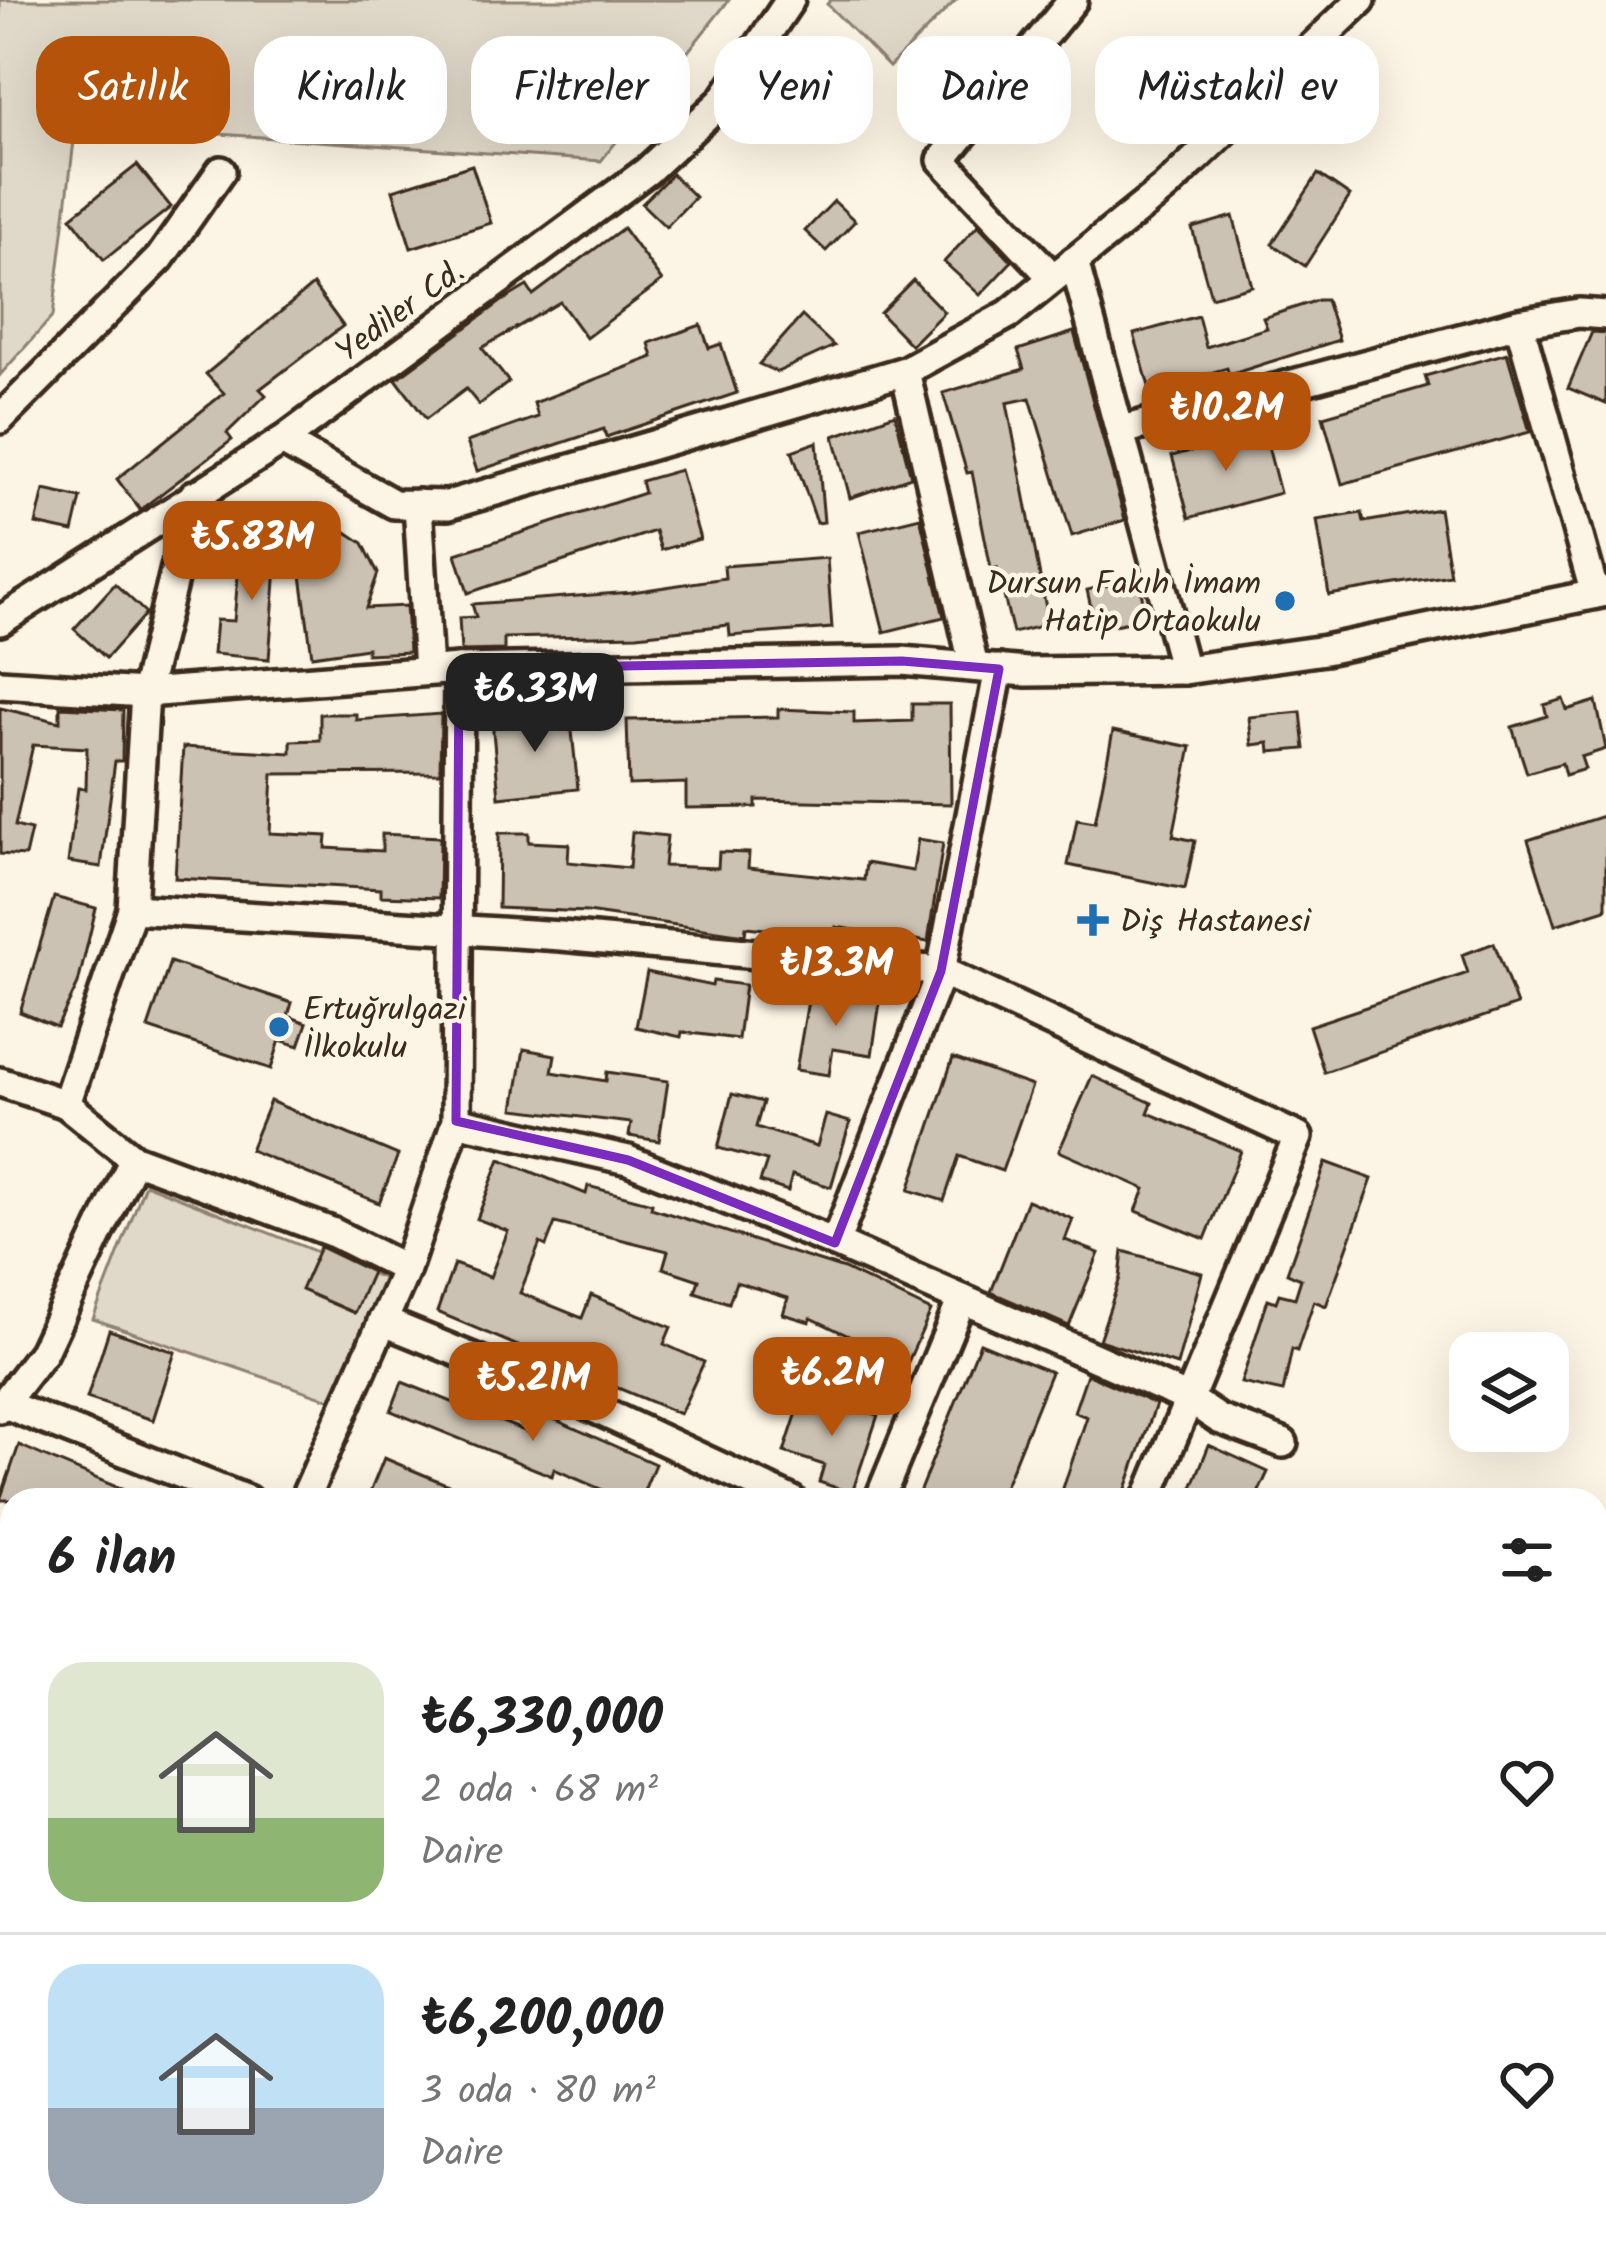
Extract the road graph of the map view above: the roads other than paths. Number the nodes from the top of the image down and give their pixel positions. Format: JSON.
{"nodes":[{"id":1,"x":790,"y":0,"type":"edge"},
{"id":2,"x":1073,"y":0,"type":"edge"},
{"id":3,"x":1361,"y":0,"type":"edge"},
{"id":4,"x":221,"y":171,"type":"dead end"},
{"id":5,"x":1064,"y":270,"type":"junction"},
{"id":6,"x":1606,"y":316,"type":"edge"},
{"id":7,"x":1519,"y":323,"type":"junction"},
{"id":8,"x":905,"y":371,"type":"junction"},
{"id":9,"x":0,"y":419,"type":"edge"},
{"id":10,"x":1123,"y":430,"type":"junction"},
{"id":11,"x":282,"y":441,"type":"junction"},
{"id":12,"x":194,"y":495,"type":"junction"},
{"id":13,"x":418,"y":504,"type":"junction"},
{"id":14,"x":1600,"y":593,"type":"edge"},
{"id":15,"x":0,"y":621,"type":"edge"},
{"id":16,"x":459,"y":668,"type":"junction"},
{"id":17,"x":987,"y":668,"type":"junction"},
{"id":18,"x":1184,"y":670,"type":"junction"},
{"id":19,"x":428,"y":671,"type":"junction"},
{"id":20,"x":0,"y":684,"type":"edge"},
{"id":21,"x":145,"y":694,"type":"junction"},
{"id":22,"x":132,"y":909,"type":"junction"},
{"id":23,"x":458,"y":929,"type":"junction"},
{"id":24,"x":940,"y":971,"type":"junction"},
{"id":25,"x":0,"y":1082,"type":"edge"},
{"id":26,"x":66,"y":1104,"type":"junction"},
{"id":27,"x":456,"y":1121,"type":"junction"},
{"id":28,"x":134,"y":1159,"type":"junction"},
{"id":29,"x":835,"y":1243,"type":"junction"},
{"id":30,"x":406,"y":1268,"type":"junction"},
{"id":31,"x":962,"y":1299,"type":"junction"},
{"id":32,"x":382,"y":1322,"type":"junction"},
{"id":33,"x":1189,"y":1399,"type":"junction"},
{"id":34,"x":1,"y":1406,"type":"edge"},
{"id":35,"x":1283,"y":1443,"type":"dead end"},
{"id":36,"x":216,"y":1488,"type":"edge"},
{"id":37,"x":309,"y":1488,"type":"edge"},
{"id":38,"x":765,"y":1488,"type":"edge"},
{"id":39,"x":885,"y":1488,"type":"edge"},
{"id":40,"x":1152,"y":1488,"type":"edge"}],
"edges":[{"from":1,"to":11,"type":"street","name":"Yediler Cd."},
{"from":2,"to":5,"type":"street"},
{"from":3,"to":5,"type":"street"},
{"from":4,"to":9,"type":"street"},
{"from":5,"to":8,"type":"street"},
{"from":5,"to":10,"type":"street"},
{"from":6,"to":7,"type":"street"},
{"from":7,"to":10,"type":"street"},
{"from":7,"to":14,"type":"street"},
{"from":8,"to":13,"type":"street"},
{"from":8,"to":17,"type":"street"},
{"from":10,"to":18,"type":"street"},
{"from":11,"to":12,"type":"street","name":"Yediler Cd."},
{"from":11,"to":13,"type":"street"},
{"from":12,"to":15,"type":"street","name":"Yediler Cd."},
{"from":12,"to":21,"type":"street"},
{"from":13,"to":19,"type":"street"},
{"from":14,"to":18,"type":"street"},
{"from":16,"to":17,"type":"street"},
{"from":16,"to":19,"type":"street"},
{"from":16,"to":23,"type":"street"},
{"from":17,"to":18,"type":"street"},
{"from":17,"to":24,"type":"street"},
{"from":19,"to":21,"type":"street"},
{"from":20,"to":21,"type":"street"},
{"from":21,"to":22,"type":"street"},
{"from":22,"to":23,"type":"street"},
{"from":22,"to":26,"type":"street"},
{"from":23,"to":24,"type":"street"},
{"from":23,"to":27,"type":"street"},
{"from":24,"to":29,"type":"street"},
{"from":24,"to":33,"type":"street"},
{"from":25,"to":26,"type":"street"},
{"from":26,"to":28,"type":"street"},
{"from":27,"to":29,"type":"street"},
{"from":27,"to":30,"type":"street"},
{"from":28,"to":30,"type":"street"},
{"from":28,"to":34,"type":"street"},
{"from":29,"to":31,"type":"street"},
{"from":30,"to":32,"type":"street"},
{"from":31,"to":33,"type":"street"},
{"from":31,"to":39,"type":"street"},
{"from":32,"to":37,"type":"street"},
{"from":32,"to":38,"type":"street"},
{"from":33,"to":35,"type":"street"},
{"from":33,"to":40,"type":"street"},
{"from":34,"to":36,"type":"street"}]}
